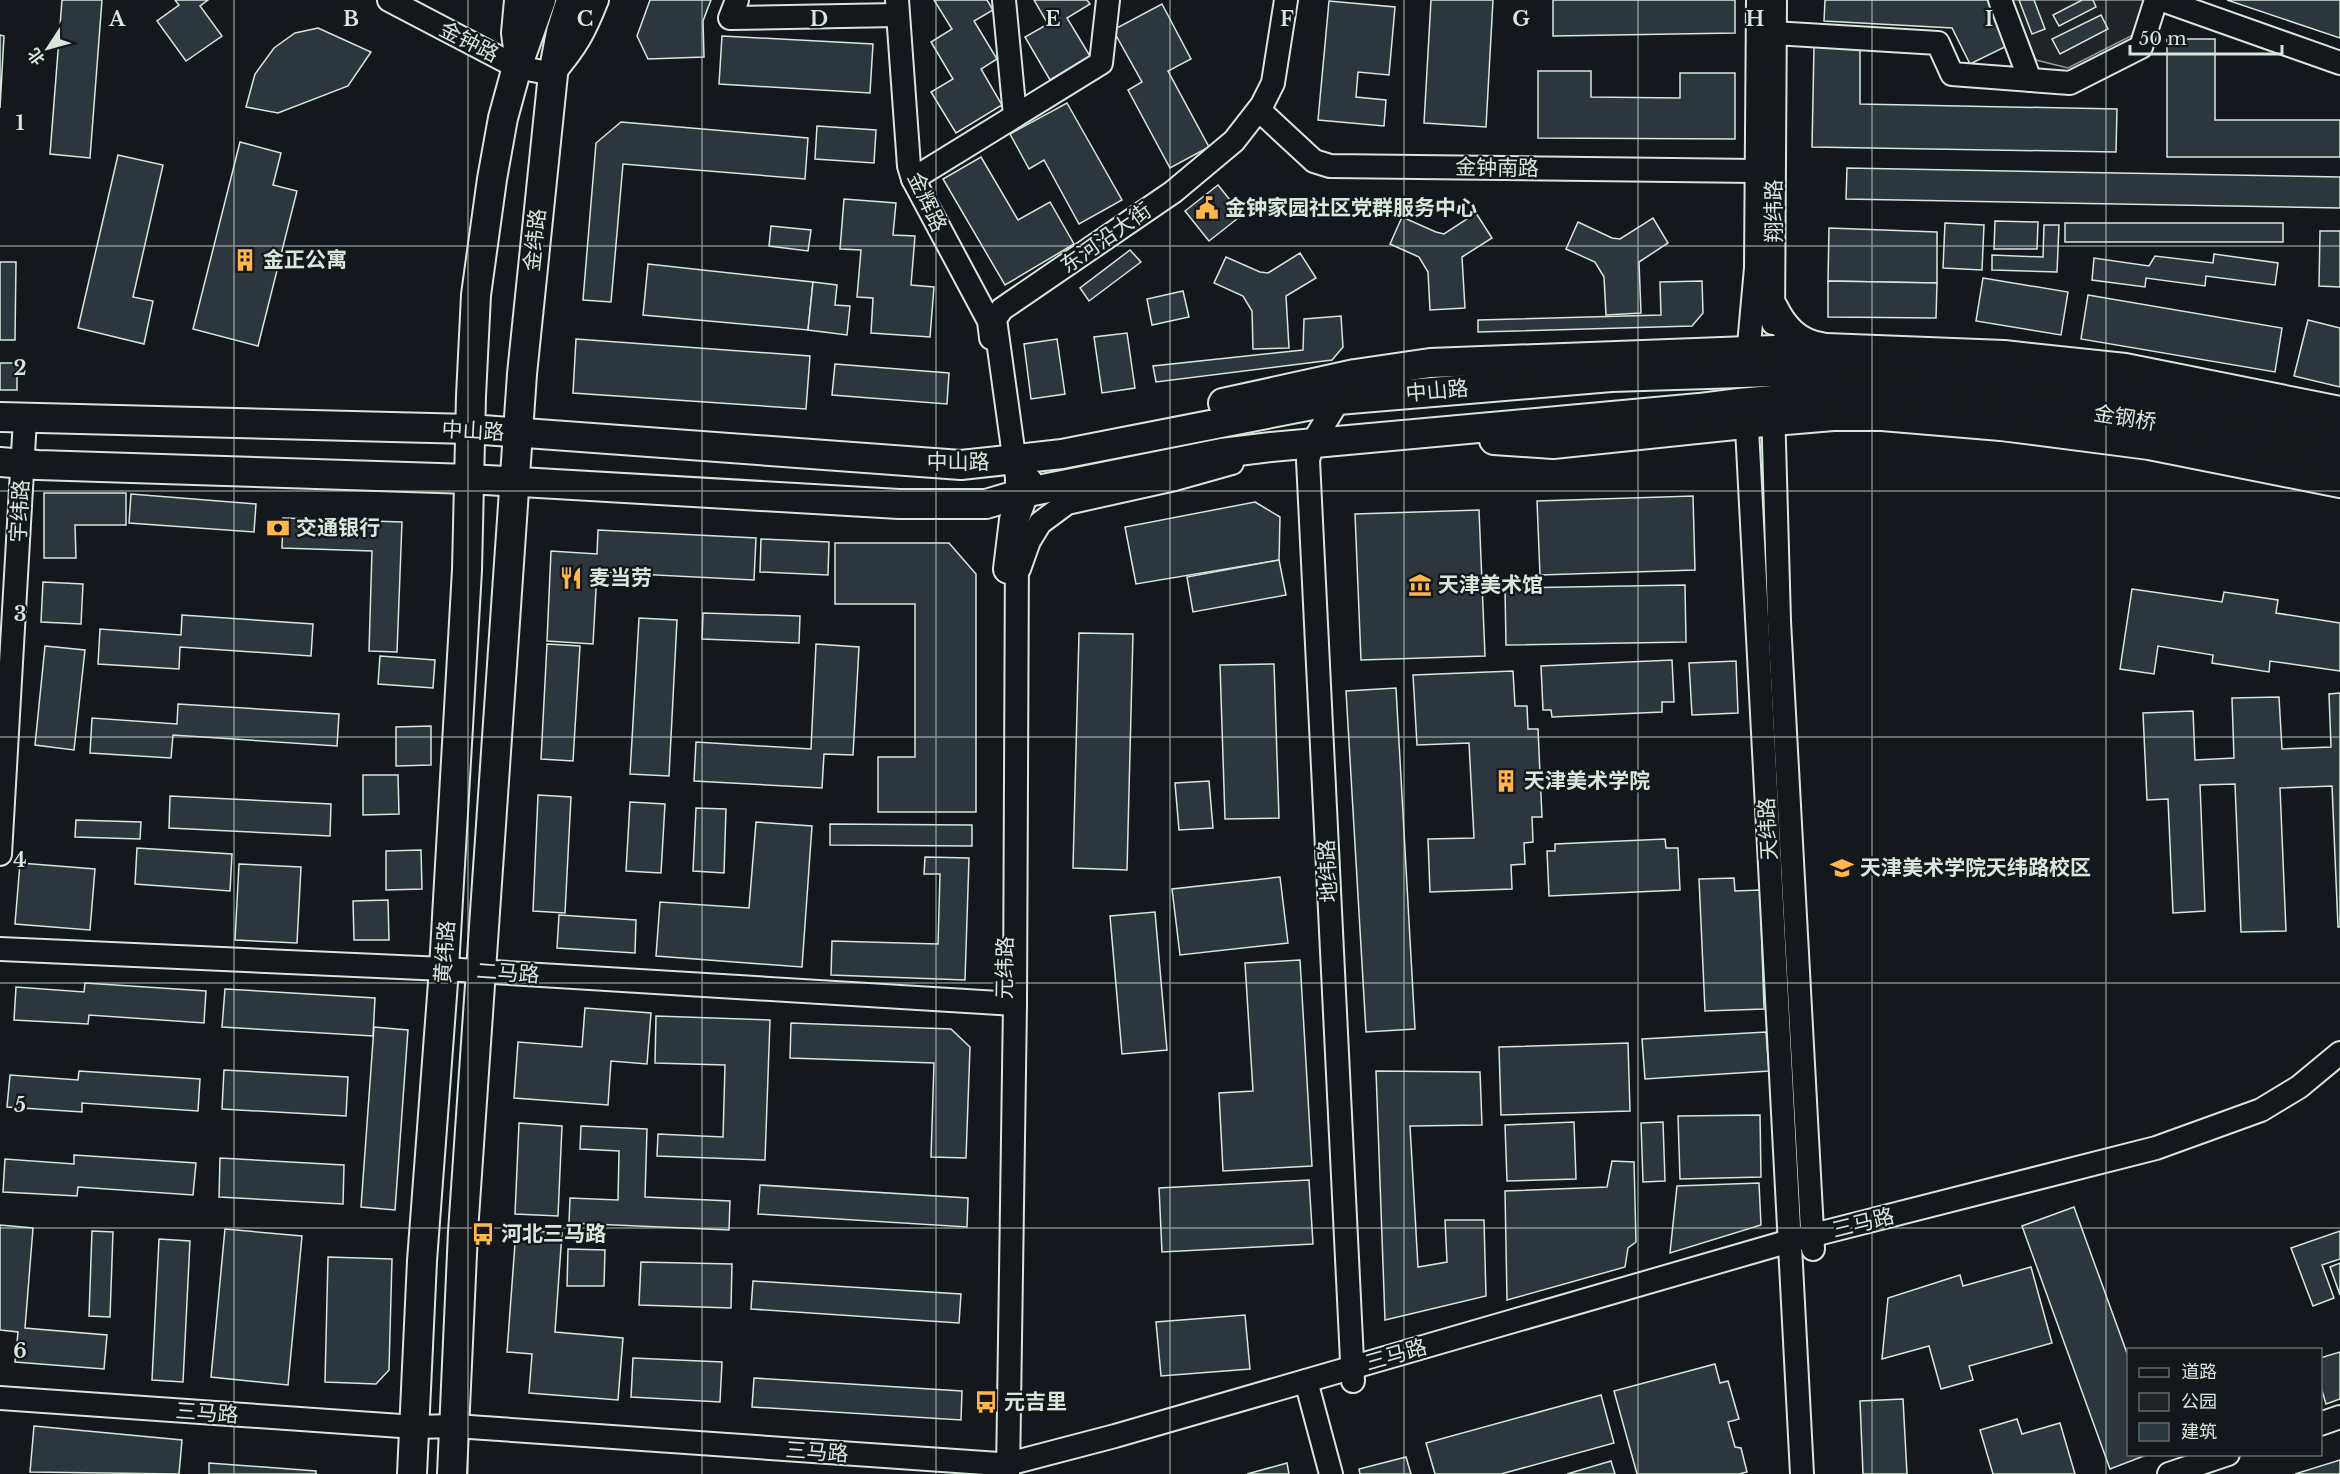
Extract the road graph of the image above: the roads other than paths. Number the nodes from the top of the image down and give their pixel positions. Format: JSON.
{"nodes":[{"id":1,"x":389,"y":0,"type":"edge"},
{"id":2,"x":516,"y":0,"type":"edge"},
{"id":3,"x":541,"y":0,"type":"edge"},
{"id":4,"x":571,"y":0,"type":"edge"},
{"id":5,"x":597,"y":0,"type":"edge"},
{"id":6,"x":737,"y":0,"type":"edge"},
{"id":7,"x":1004,"y":0,"type":"edge"},
{"id":8,"x":1108,"y":0,"type":"edge"},
{"id":9,"x":1286,"y":0,"type":"edge"},
{"id":10,"x":1758,"y":0,"type":"edge"},
{"id":11,"x":1775,"y":0,"type":"edge"},
{"id":12,"x":2000,"y":0,"type":"edge"},
{"id":13,"x":2156,"y":0,"type":"edge"},
{"id":14,"x":2162,"y":0,"type":"edge"},
{"id":15,"x":812,"y":8,"type":"edge"},
{"id":16,"x":897,"y":8,"type":"edge"},
{"id":17,"x":1775,"y":33,"type":"junction"},
{"id":18,"x":2340,"y":63,"type":"edge"},
{"id":19,"x":518,"y":67,"type":"junction"},
{"id":20,"x":553,"y":74,"type":"junction"},
{"id":21,"x":2030,"y":80,"type":"junction"},
{"id":22,"x":1259,"y":110,"type":"junction"},
{"id":23,"x":1015,"y":116,"type":"junction"},
{"id":24,"x":1756,"y":171,"type":"junction"},
{"id":25,"x":913,"y":179,"type":"junction"},
{"id":26,"x":1763,"y":309,"type":"junction"},
{"id":27,"x":989,"y":321,"type":"joint"},
{"id":28,"x":1826,"y":348,"type":"junction"},
{"id":29,"x":1355,"y":374,"type":"junction"},
{"id":30,"x":1757,"y":383,"type":"junction"},
{"id":31,"x":1908,"y":384,"type":"junction"},
{"id":32,"x":1338,"y":400,"type":"junction"},
{"id":33,"x":2340,"y":411,"type":"edge"},
{"id":34,"x":13,"y":418,"type":"edge"},
{"id":35,"x":470,"y":429,"type":"junction"},
{"id":36,"x":1448,"y":432,"type":"junction"},
{"id":37,"x":518,"y":433,"type":"junction"},
{"id":38,"x":2340,"y":434,"type":"edge"},
{"id":39,"x":1313,"y":442,"type":"junction"},
{"id":40,"x":1271,"y":447,"type":"junction"},
{"id":41,"x":1062,"y":454,"type":"junction"},
{"id":42,"x":2340,"y":460,"type":"edge"},
{"id":43,"x":1009,"y":461,"type":"junction"},
{"id":44,"x":12,"y":462,"type":"edge"},
{"id":45,"x":469,"y":479,"type":"junction"},
{"id":46,"x":514,"y":482,"type":"junction"},
{"id":47,"x":2340,"y":483,"type":"edge"},
{"id":48,"x":1016,"y":498,"type":"junction"},
{"id":49,"x":1013,"y":571,"type":"junction"},
{"id":50,"x":0,"y":854,"type":"edge"},
{"id":51,"x":0,"y":949,"type":"edge"},
{"id":52,"x":444,"y":969,"type":"junction"},
{"id":53,"x":482,"y":972,"type":"junction"},
{"id":54,"x":1010,"y":1004,"type":"junction"},
{"id":55,"x":2340,"y":1053,"type":"edge"},
{"id":56,"x":2340,"y":1065,"type":"edge"},
{"id":57,"x":1812,"y":1243,"type":"junction"},
{"id":58,"x":1790,"y":1249,"type":"junction"},
{"id":59,"x":1353,"y":1375,"type":"junction"},
{"id":60,"x":1308,"y":1387,"type":"junction"},
{"id":61,"x":0,"y":1398,"type":"edge"},
{"id":62,"x":2340,"y":1418,"type":"edge"},
{"id":63,"x":2322,"y":1423,"type":"edge"},
{"id":64,"x":415,"y":1427,"type":"junction"},
{"id":65,"x":454,"y":1433,"type":"junction"},
{"id":66,"x":2225,"y":1456,"type":"edge"},
{"id":67,"x":1001,"y":1469,"type":"edge"},
{"id":68,"x":970,"y":1473,"type":"edge"},
{"id":69,"x":412,"y":1474,"type":"edge"},
{"id":70,"x":452,"y":1474,"type":"edge"},
{"id":71,"x":1331,"y":1474,"type":"edge"},
{"id":72,"x":1802,"y":1474,"type":"edge"},
{"id":73,"x":2169,"y":1474,"type":"edge"}],
"edges":[{"from":1,"to":19,"type":"street","name":"金钟路"},
{"from":2,"to":19,"type":"street"},
{"from":3,"to":19,"type":"main road"},
{"from":4,"to":20,"type":"main road","name":"金纬路"},
{"from":5,"to":20,"type":"street"},
{"from":6,"to":15,"type":"street"},
{"from":7,"to":23,"type":"street"},
{"from":8,"to":23,"type":"street"},
{"from":9,"to":22,"type":"street","name":"东河沿大街"},
{"from":10,"to":24,"type":"street","name":"翔纬路"},
{"from":11,"to":17,"type":"street","name":"翔纬路"},
{"from":12,"to":21,"type":"street"},
{"from":13,"to":21,"type":"street"},
{"from":14,"to":18,"type":"street"},
{"from":15,"to":16,"type":"street"},
{"from":16,"to":25,"type":"street","name":"金辉路"},
{"from":17,"to":21,"type":"street"},
{"from":17,"to":26,"type":"street","name":"翔纬路"},
{"from":19,"to":20,"type":"street","name":"金钟路"},
{"from":19,"to":35,"type":"main road"},
{"from":20,"to":37,"type":"main road","name":"金纬路"},
{"from":22,"to":24,"type":"street","name":"金钟南路"},
{"from":22,"to":43,"type":"street","name":"东河沿大街"},
{"from":23,"to":25,"type":"street"},
{"from":24,"to":26,"type":"street","name":"翔纬路"},
{"from":25,"to":27,"type":"street","name":"金辉路"},
{"from":26,"to":28,"type":"main road"},
{"from":26,"to":30,"type":"street","name":"翔纬路"},
{"from":26,"to":30,"type":"street"},
{"from":27,"to":43,"type":"street","name":"东河沿大街"},
{"from":28,"to":30,"type":"main road"},
{"from":28,"to":33,"type":"main road"},
{"from":29,"to":30,"type":"main road"},
{"from":29,"to":32,"type":"street","name":"地纬路"},
{"from":29,"to":43,"type":"main road"},
{"from":30,"to":31,"type":"main road"},
{"from":30,"to":32,"type":"main road","name":"中山路"},
{"from":30,"to":36,"type":"main road","name":"中山路"},
{"from":30,"to":36,"type":"main road"},
{"from":30,"to":47,"type":"main road"},
{"from":30,"to":57,"type":"street","name":"天纬路"},
{"from":30,"to":58,"type":"street","name":"天纬路"},
{"from":31,"to":38,"type":"main road","name":"金钢桥"},
{"from":31,"to":42,"type":"main road","name":"金钢桥"},
{"from":32,"to":39,"type":"street","name":"地纬路"},
{"from":32,"to":41,"type":"main road","name":"中山路"},
{"from":34,"to":35,"type":"main road","name":"中山路"},
{"from":34,"to":44,"type":"street","name":"宇纬路"},
{"from":35,"to":37,"type":"main road","name":"中山路"},
{"from":35,"to":45,"type":"main road","name":"黄纬路"},
{"from":36,"to":39,"type":"main road","name":"中山路"},
{"from":37,"to":43,"type":"main road","name":"中山路"},
{"from":37,"to":46,"type":"main road","name":"金纬路"},
{"from":39,"to":40,"type":"main road","name":"中山路"},
{"from":39,"to":59,"type":"street","name":"地纬路"},
{"from":40,"to":48,"type":"main road","name":"中山路"},
{"from":40,"to":49,"type":"street"},
{"from":41,"to":43,"type":"main road","name":"中山路"},
{"from":41,"to":48,"type":"main road"},
{"from":43,"to":48,"type":"street","name":"东河沿大街"},
{"from":44,"to":45,"type":"main road","name":"中山路"},
{"from":44,"to":50,"type":"street","name":"宇纬路"},
{"from":45,"to":46,"type":"main road","name":"中山路"},
{"from":45,"to":52,"type":"main road","name":"黄纬路"},
{"from":46,"to":48,"type":"main road","name":"中山路"},
{"from":46,"to":53,"type":"main road","name":"黄纬路"},
{"from":48,"to":49,"type":"main road"},
{"from":49,"to":54,"type":"street","name":"元纬路"},
{"from":51,"to":52,"type":"street","name":"二马路"},
{"from":52,"to":53,"type":"street","name":"二马路"},
{"from":52,"to":64,"type":"main road","name":"黄纬路"},
{"from":53,"to":54,"type":"street","name":"二马路"},
{"from":53,"to":65,"type":"main road","name":"黄纬路"},
{"from":54,"to":67,"type":"street","name":"元纬路"},
{"from":54,"to":67,"type":"street","name":"元纬路"},
{"from":55,"to":57,"type":"street","name":"三马路"},
{"from":56,"to":57,"type":"street","name":"三马路"},
{"from":57,"to":58,"type":"street","name":"三马路"},
{"from":58,"to":59,"type":"street","name":"三马路"},
{"from":58,"to":72,"type":"street","name":"天纬路"},
{"from":59,"to":60,"type":"street","name":"三马路"},
{"from":60,"to":67,"type":"street","name":"三马路"},
{"from":60,"to":71,"type":"street"},
{"from":61,"to":64,"type":"street","name":"三马路"},
{"from":62,"to":63,"type":"street"},
{"from":64,"to":65,"type":"street","name":"三马路"},
{"from":64,"to":69,"type":"main road","name":"黄纬路"},
{"from":65,"to":67,"type":"street","name":"三马路"},
{"from":65,"to":68,"type":"street","name":"三马路"},
{"from":65,"to":70,"type":"main road","name":"黄纬路"},
{"from":66,"to":73,"type":"street"},
{"from":67,"to":68,"type":"street","name":"三马路"}]}
